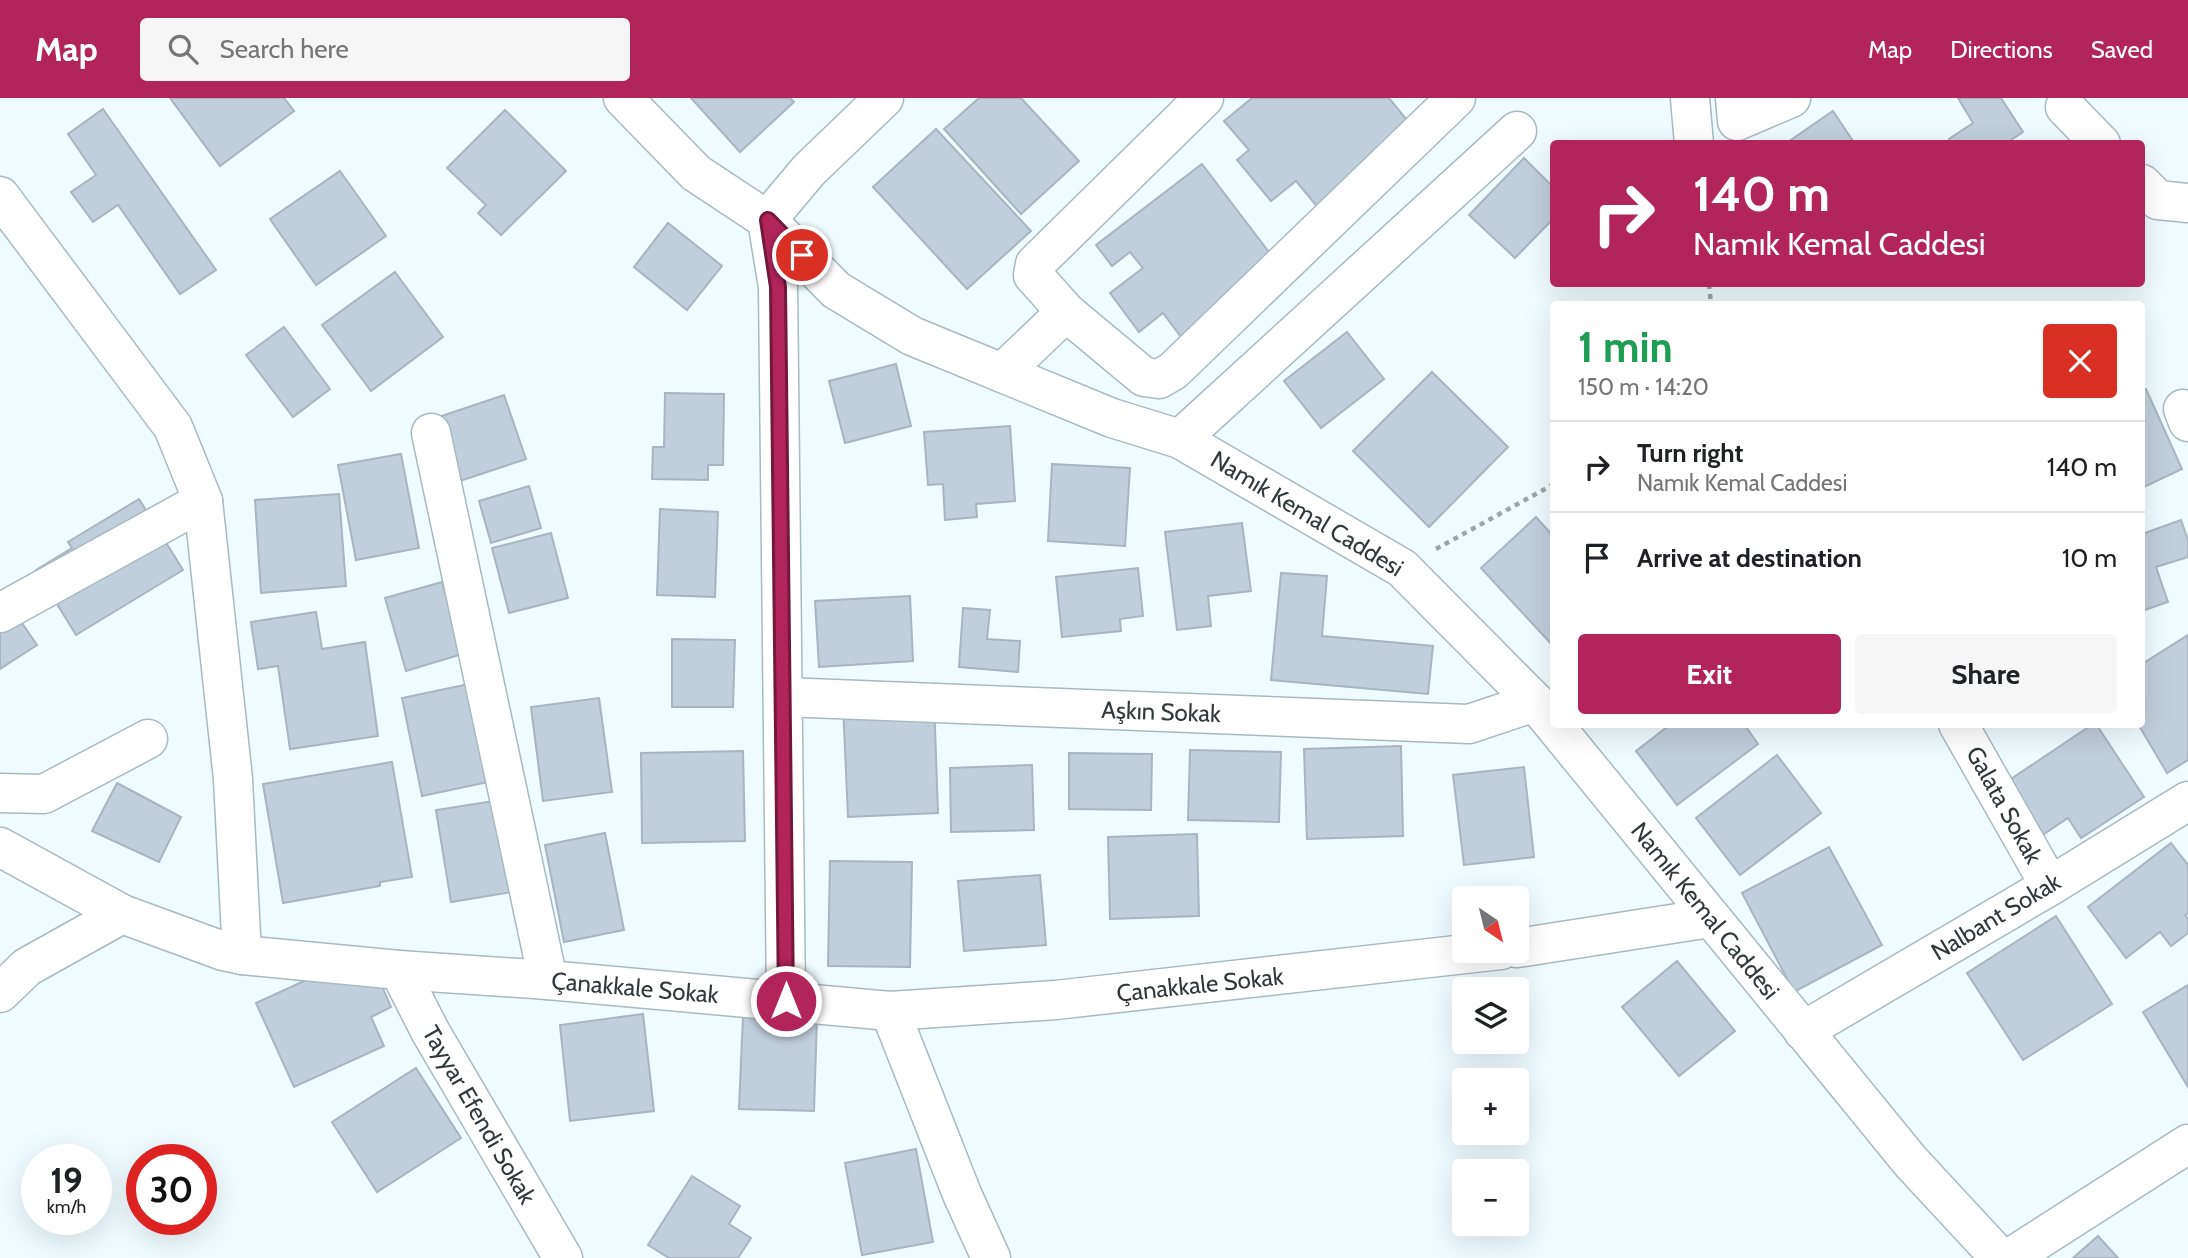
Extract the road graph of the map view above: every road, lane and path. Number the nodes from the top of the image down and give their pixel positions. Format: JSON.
{"nodes":[{"id":1,"x":623,"y":98,"type":"edge"},
{"id":2,"x":884,"y":98,"type":"edge"},
{"id":3,"x":1203,"y":98,"type":"edge"},
{"id":4,"x":1456,"y":98,"type":"edge"},
{"id":5,"x":1690,"y":98,"type":"edge"},
{"id":6,"x":1735,"y":98,"type":"edge"},
{"id":7,"x":1791,"y":98,"type":"edge"},
{"id":8,"x":2065,"y":107,"type":"dead end"},
{"id":9,"x":1517,"y":131,"type":"dead end"},
{"id":10,"x":1694,"y":140,"type":"edge"},
{"id":11,"x":2097,"y":140,"type":"edge"},
{"id":12,"x":2145,"y":187,"type":"edge"},
{"id":13,"x":0,"y":196,"type":"edge"},
{"id":14,"x":2188,"y":203,"type":"edge"},
{"id":15,"x":768,"y":220,"type":"junction"},
{"id":16,"x":1066,"y":312,"type":"junction"},
{"id":17,"x":1002,"y":373,"type":"junction"},
{"id":18,"x":432,"y":433,"type":"dead end"},
{"id":19,"x":1180,"y":439,"type":"junction"},
{"id":20,"x":1550,"y":486,"type":"edge"},
{"id":21,"x":203,"y":501,"type":"junction"},
{"id":22,"x":1402,"y":568,"type":"junction"},
{"id":23,"x":0,"y":613,"type":"edge"},
{"id":24,"x":784,"y":697,"type":"junction"},
{"id":25,"x":1535,"y":702,"type":"junction"},
{"id":26,"x":1550,"y":721,"type":"edge"},
{"id":27,"x":1556,"y":728,"type":"edge"},
{"id":28,"x":1960,"y":728,"type":"edge"},
{"id":29,"x":148,"y":739,"type":"dead end"},
{"id":30,"x":0,"y":793,"type":"edge"},
{"id":31,"x":2188,"y":801,"type":"edge"},
{"id":32,"x":0,"y":847,"type":"edge"},
{"id":33,"x":2050,"y":886,"type":"junction"},
{"id":34,"x":122,"y":914,"type":"junction"},
{"id":35,"x":1710,"y":918,"type":"junction"},
{"id":36,"x":1530,"y":946,"type":"edge"},
{"id":37,"x":242,"y":955,"type":"junction"},
{"id":38,"x":1452,"y":956,"type":"edge"},
{"id":39,"x":399,"y":970,"type":"junction"},
{"id":40,"x":548,"y":980,"type":"junction"},
{"id":41,"x":0,"y":993,"type":"edge"},
{"id":42,"x":786,"y":1001,"type":"junction"},
{"id":43,"x":890,"y":1011,"type":"junction"},
{"id":44,"x":1802,"y":1031,"type":"junction"},
{"id":45,"x":2188,"y":1144,"type":"edge"},
{"id":46,"x":563,"y":1258,"type":"edge"},
{"id":47,"x":991,"y":1258,"type":"edge"},
{"id":48,"x":2000,"y":1258,"type":"edge"},
{"id":49,"x":2010,"y":1258,"type":"edge"}],
"edges":[{"from":1,"to":15,"type":"street","name":"Namık Kemal Caddesi"},
{"from":2,"to":15,"type":"street"},
{"from":3,"to":16,"type":"street"},
{"from":4,"to":16,"type":"street"},
{"from":5,"to":10,"type":"street"},
{"from":6,"to":7,"type":"street"},
{"from":8,"to":11,"type":"street"},
{"from":9,"to":19,"type":"street"},
{"from":12,"to":14,"type":"street"},
{"from":13,"to":21,"type":"street"},
{"from":15,"to":17,"type":"street","name":"Namık Kemal Caddesi"},
{"from":15,"to":24,"type":"street"},
{"from":16,"to":17,"type":"street"},
{"from":17,"to":19,"type":"street","name":"Namık Kemal Caddesi"},
{"from":18,"to":40,"type":"street"},
{"from":19,"to":22,"type":"street","name":"Namık Kemal Caddesi"},
{"from":20,"to":22,"type":"path"},
{"from":21,"to":23,"type":"street"},
{"from":21,"to":37,"type":"street"},
{"from":22,"to":25,"type":"street","name":"Namık Kemal Caddesi"},
{"from":24,"to":25,"type":"street","name":"Aşkın Sokak"},
{"from":24,"to":42,"type":"street"},
{"from":25,"to":26,"type":"street","name":"Namık Kemal Caddesi"},
{"from":27,"to":35,"type":"street","name":"Namık Kemal Caddesi"},
{"from":28,"to":33,"type":"street","name":"Galata Sokak"},
{"from":29,"to":30,"type":"street"},
{"from":31,"to":33,"type":"street","name":"Nalbant Sokak"},
{"from":32,"to":34,"type":"street","name":"Çanakkale Sokak"},
{"from":33,"to":44,"type":"street","name":"Nalbant Sokak"},
{"from":34,"to":37,"type":"street","name":"Çanakkale Sokak"},
{"from":34,"to":41,"type":"street"},
{"from":35,"to":36,"type":"street"},
{"from":35,"to":44,"type":"street","name":"Namık Kemal Caddesi"},
{"from":37,"to":39,"type":"street","name":"Çanakkale Sokak"},
{"from":38,"to":43,"type":"street","name":"Çanakkale Sokak"},
{"from":39,"to":40,"type":"street","name":"Çanakkale Sokak"},
{"from":39,"to":46,"type":"street","name":"Tayyar Efendi Sokak"},
{"from":40,"to":42,"type":"street","name":"Çanakkale Sokak"},
{"from":42,"to":43,"type":"street","name":"Çanakkale Sokak"},
{"from":43,"to":47,"type":"street"},
{"from":44,"to":48,"type":"street","name":"Namık Kemal Caddesi"},
{"from":45,"to":49,"type":"street"}]}
